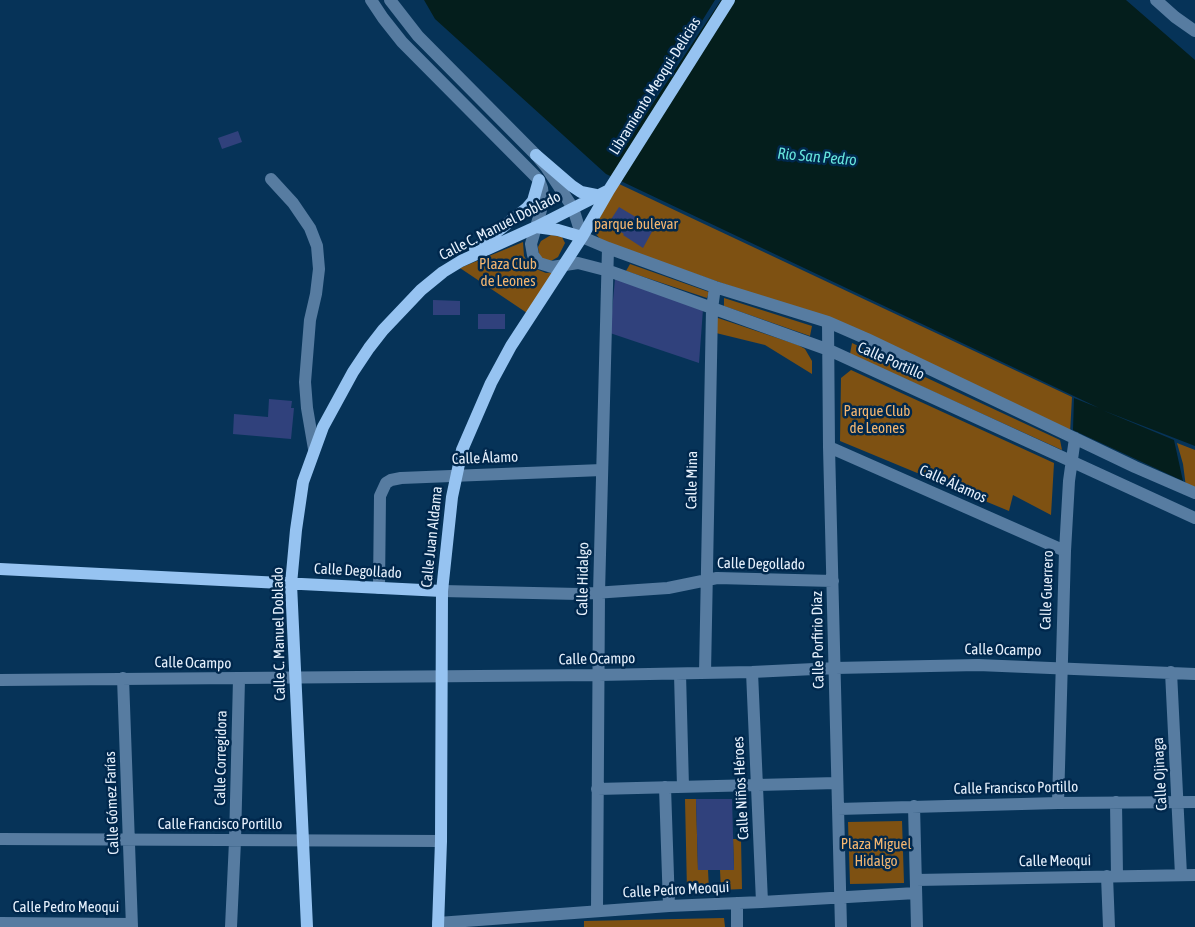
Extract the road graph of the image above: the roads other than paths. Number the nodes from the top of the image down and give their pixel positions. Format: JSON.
{"nodes":[{"id":1,"x":371,"y":0,"type":"edge"},
{"id":2,"x":390,"y":0,"type":"edge"},
{"id":3,"x":728,"y":0,"type":"edge"},
{"id":4,"x":1156,"y":0,"type":"edge"},
{"id":5,"x":1195,"y":31,"type":"edge"},
{"id":6,"x":536,"y":155,"type":"junction"},
{"id":7,"x":271,"y":179,"type":"dead end"},
{"id":8,"x":539,"y":180,"type":"junction"},
{"id":9,"x":610,"y":188,"type":"junction"},
{"id":10,"x":596,"y":195,"type":"junction"},
{"id":11,"x":573,"y":208,"type":"junction"},
{"id":12,"x":536,"y":226,"type":"junction"},
{"id":13,"x":582,"y":237,"type":"junction"},
{"id":14,"x":608,"y":248,"type":"junction"},
{"id":15,"x":461,"y":261,"type":"junction"},
{"id":16,"x":563,"y":266,"type":"junction"},
{"id":17,"x":609,"y":271,"type":"junction"},
{"id":18,"x":715,"y":287,"type":"junction"},
{"id":19,"x":712,"y":309,"type":"junction"},
{"id":20,"x":828,"y":322,"type":"junction"},
{"id":21,"x":829,"y":350,"type":"junction"},
{"id":22,"x":1075,"y":438,"type":"junction"},
{"id":23,"x":829,"y":446,"type":"junction"},
{"id":24,"x":314,"y":449,"type":"junction"},
{"id":25,"x":1071,"y":462,"type":"junction"},
{"id":26,"x":602,"y":470,"type":"junction"},
{"id":27,"x":456,"y":476,"type":"junction"},
{"id":28,"x":1195,"y":493,"type":"edge"},
{"id":29,"x":1195,"y":518,"type":"edge"},
{"id":30,"x":1065,"y":551,"type":"junction"},
{"id":31,"x":0,"y":569,"type":"edge"},
{"id":32,"x":706,"y":579,"type":"junction"},
{"id":33,"x":833,"y":581,"type":"junction"},
{"id":34,"x":291,"y":584,"type":"junction"},
{"id":35,"x":379,"y":588,"type":"junction"},
{"id":36,"x":442,"y":591,"type":"junction"},
{"id":37,"x":599,"y":593,"type":"junction"},
{"id":38,"x":835,"y":668,"type":"junction"},
{"id":39,"x":1061,"y":668,"type":"junction"},
{"id":40,"x":752,"y":672,"type":"junction"},
{"id":41,"x":1171,"y":672,"type":"junction"},
{"id":42,"x":705,"y":673,"type":"junction"},
{"id":43,"x":680,"y":674,"type":"junction"},
{"id":44,"x":1195,"y":674,"type":"edge"},
{"id":45,"x":598,"y":675,"type":"junction"},
{"id":46,"x":443,"y":677,"type":"junction"},
{"id":47,"x":123,"y":678,"type":"junction"},
{"id":48,"x":295,"y":678,"type":"junction"},
{"id":49,"x":239,"y":679,"type":"junction"},
{"id":50,"x":0,"y":680,"type":"edge"},
{"id":51,"x":837,"y":783,"type":"junction"},
{"id":52,"x":757,"y":785,"type":"junction"},
{"id":53,"x":665,"y":787,"type":"junction"},
{"id":54,"x":683,"y":787,"type":"junction"},
{"id":55,"x":597,"y":789,"type":"junction"},
{"id":56,"x":1116,"y":802,"type":"junction"},
{"id":57,"x":1178,"y":802,"type":"junction"},
{"id":58,"x":1195,"y":802,"type":"edge"},
{"id":59,"x":1058,"y":803,"type":"junction"},
{"id":60,"x":914,"y":806,"type":"junction"},
{"id":61,"x":838,"y":809,"type":"junction"},
{"id":62,"x":0,"y":839,"type":"edge"},
{"id":63,"x":303,"y":840,"type":"junction"},
{"id":64,"x":129,"y":841,"type":"junction"},
{"id":65,"x":235,"y":841,"type":"junction"},
{"id":66,"x":441,"y":841,"type":"junction"},
{"id":67,"x":1195,"y":874,"type":"edge"},
{"id":68,"x":1181,"y":875,"type":"junction"},
{"id":69,"x":1112,"y":876,"type":"junction"},
{"id":70,"x":916,"y":886,"type":"junction"},
{"id":71,"x":841,"y":898,"type":"junction"},
{"id":72,"x":762,"y":902,"type":"junction"},
{"id":73,"x":736,"y":903,"type":"junction"},
{"id":74,"x":669,"y":906,"type":"junction"},
{"id":75,"x":597,"y":910,"type":"junction"},
{"id":76,"x":0,"y":923,"type":"edge"},
{"id":77,"x":132,"y":925,"type":"edge"},
{"id":78,"x":438,"y":925,"type":"edge"},
{"id":79,"x":231,"y":927,"type":"edge"},
{"id":80,"x":307,"y":927,"type":"edge"},
{"id":81,"x":737,"y":927,"type":"edge"},
{"id":82,"x":842,"y":927,"type":"edge"},
{"id":83,"x":917,"y":927,"type":"edge"},
{"id":84,"x":1109,"y":927,"type":"edge"}],
"edges":[{"from":1,"to":8,"type":"street"},
{"from":2,"to":6,"type":"street"},
{"from":3,"to":9,"type":"main road","name":"Libramiento Meoqui-Delicias"},
{"from":4,"to":5,"type":"street"},
{"from":6,"to":10,"type":"main road"},
{"from":6,"to":11,"type":"street"},
{"from":7,"to":24,"type":"street"},
{"from":8,"to":12,"type":"street"},
{"from":8,"to":15,"type":"main road"},
{"from":9,"to":10,"type":"main road","name":"Calle C. Manuel Doblado"},
{"from":9,"to":13,"type":"main road","name":"Calle Juan Aldama"},
{"from":10,"to":11,"type":"main road","name":"Calle C. Manuel Doblado"},
{"from":11,"to":12,"type":"main road","name":"Calle C. Manuel Doblado"},
{"from":11,"to":13,"type":"street"},
{"from":12,"to":13,"type":"main road"},
{"from":12,"to":15,"type":"main road","name":"Calle C. Manuel Doblado"},
{"from":12,"to":16,"type":"street","name":"Calle Portillo"},
{"from":13,"to":14,"type":"street","name":"Calle Portillo"},
{"from":13,"to":16,"type":"main road","name":"Calle Juan Aldama"},
{"from":14,"to":17,"type":"street","name":"Calle Hidalgo"},
{"from":14,"to":18,"type":"street","name":"Calle Portillo"},
{"from":15,"to":24,"type":"main road","name":"Calle C. Manuel Doblado"},
{"from":16,"to":17,"type":"street","name":"Calle Portillo"},
{"from":16,"to":27,"type":"main road","name":"Calle Juan Aldama"},
{"from":17,"to":19,"type":"street","name":"Calle Portillo"},
{"from":17,"to":26,"type":"street","name":"Calle Hidalgo"},
{"from":18,"to":19,"type":"street","name":"Calle Mina"},
{"from":18,"to":20,"type":"street","name":"Calle Portillo"},
{"from":19,"to":21,"type":"street","name":"Calle Portillo"},
{"from":19,"to":32,"type":"street","name":"Calle Mina"},
{"from":20,"to":21,"type":"street","name":"Calle Porfirio Díaz"},
{"from":20,"to":22,"type":"street","name":"Calle Portillo"},
{"from":21,"to":23,"type":"street","name":"Calle Porfirio Díaz"},
{"from":21,"to":25,"type":"street","name":"Calle Portillo"},
{"from":22,"to":25,"type":"street","name":"Calle Guerrero"},
{"from":22,"to":28,"type":"street","name":"Calle Portillo"},
{"from":23,"to":30,"type":"street","name":"Calle Álamos"},
{"from":23,"to":33,"type":"street","name":"Calle Porfirio Díaz"},
{"from":24,"to":34,"type":"main road","name":"Calle C. Manuel Doblado"},
{"from":25,"to":29,"type":"street","name":"Calle Portillo"},
{"from":25,"to":30,"type":"street","name":"Calle Guerrero"},
{"from":26,"to":27,"type":"street","name":"Calle Álamo"},
{"from":26,"to":37,"type":"street","name":"Calle Hidalgo"},
{"from":27,"to":35,"type":"street","name":"Calle Álamo"},
{"from":27,"to":36,"type":"main road","name":"Calle Juan Aldama"},
{"from":30,"to":39,"type":"street","name":"Calle Guerrero"},
{"from":31,"to":34,"type":"main road","name":"Calle Degollado"},
{"from":32,"to":33,"type":"street","name":"Calle Degollado"},
{"from":32,"to":37,"type":"street","name":"Calle Degollado"},
{"from":32,"to":42,"type":"street","name":"Calle Mina"},
{"from":33,"to":38,"type":"street","name":"Calle Porfirio Díaz"},
{"from":34,"to":35,"type":"main road","name":"Calle Degollado"},
{"from":34,"to":48,"type":"main road","name":"Calle C. Manuel Doblado"},
{"from":35,"to":36,"type":"main road","name":"Calle Degollado"},
{"from":36,"to":37,"type":"street","name":"Calle Degollado"},
{"from":36,"to":46,"type":"main road","name":"Calle Juan Aldama"},
{"from":37,"to":45,"type":"street","name":"Calle Hidalgo"},
{"from":38,"to":39,"type":"street","name":"Calle Ocampo"},
{"from":38,"to":40,"type":"street","name":"Calle Ocampo"},
{"from":38,"to":51,"type":"street","name":"Calle Porfirio Díaz"},
{"from":39,"to":41,"type":"street","name":"Calle Ocampo"},
{"from":39,"to":59,"type":"street","name":"Calle Guerrero"},
{"from":40,"to":42,"type":"street","name":"Calle Ocampo"},
{"from":40,"to":52,"type":"street","name":"Calle Niños Héroes"},
{"from":41,"to":44,"type":"street","name":"Calle Ocampo"},
{"from":41,"to":57,"type":"street","name":"Calle Ojinaga"},
{"from":42,"to":43,"type":"street","name":"Calle Ocampo"},
{"from":43,"to":45,"type":"street","name":"Calle Ocampo"},
{"from":43,"to":54,"type":"street"},
{"from":45,"to":46,"type":"street","name":"Calle Ocampo"},
{"from":45,"to":55,"type":"street","name":"Calle Hidalgo"},
{"from":46,"to":48,"type":"street","name":"Calle Ocampo"},
{"from":46,"to":66,"type":"main road","name":"Calle Juan Aldama"},
{"from":47,"to":49,"type":"street","name":"Calle Ocampo"},
{"from":47,"to":50,"type":"street","name":"Calle Ocampo"},
{"from":47,"to":64,"type":"street","name":"Calle Gómez Farías"},
{"from":48,"to":49,"type":"street","name":"Calle Ocampo"},
{"from":48,"to":63,"type":"main road","name":"Calle C. Manuel Doblado"},
{"from":49,"to":65,"type":"street","name":"Calle Corregidora"},
{"from":51,"to":52,"type":"street"},
{"from":51,"to":61,"type":"street","name":"Calle Porfirio Díaz"},
{"from":52,"to":54,"type":"street"},
{"from":52,"to":72,"type":"street","name":"Calle Niños Héroes"},
{"from":53,"to":54,"type":"street"},
{"from":53,"to":55,"type":"street"},
{"from":53,"to":74,"type":"street"},
{"from":55,"to":75,"type":"street","name":"Calle Hidalgo"},
{"from":56,"to":57,"type":"street","name":"Calle Francisco Portillo"},
{"from":56,"to":59,"type":"street","name":"Calle Francisco Portillo"},
{"from":56,"to":69,"type":"street"},
{"from":57,"to":58,"type":"street","name":"Calle Francisco Portillo"},
{"from":57,"to":68,"type":"street","name":"Calle Ojinaga"},
{"from":59,"to":60,"type":"street","name":"Calle Francisco Portillo"},
{"from":60,"to":61,"type":"street","name":"Calle Francisco Portillo"},
{"from":60,"to":70,"type":"street"},
{"from":61,"to":71,"type":"street","name":"Calle Porfirio Díaz"},
{"from":62,"to":64,"type":"street","name":"Calle Francisco Portillo"},
{"from":63,"to":65,"type":"street","name":"Calle Francisco Portillo"},
{"from":63,"to":66,"type":"street","name":"Calle Francisco Portillo"},
{"from":63,"to":80,"type":"main road","name":"Calle C. Manuel Doblado"},
{"from":64,"to":65,"type":"street","name":"Calle Francisco Portillo"},
{"from":64,"to":77,"type":"street","name":"Calle Gómez Farías"},
{"from":65,"to":79,"type":"street","name":"Calle Corregidora"},
{"from":66,"to":78,"type":"main road","name":"Calle Juan Aldama"},
{"from":67,"to":68,"type":"street","name":"Calle Meoqui"},
{"from":68,"to":69,"type":"street","name":"Calle Meoqui"},
{"from":69,"to":70,"type":"street","name":"Calle Meoqui"},
{"from":69,"to":84,"type":"street"},
{"from":70,"to":71,"type":"street","name":"Calle Pedro Meoqui"},
{"from":70,"to":83,"type":"street"},
{"from":71,"to":72,"type":"street","name":"Calle Pedro Meoqui"},
{"from":71,"to":82,"type":"street","name":"Calle Porfirio Díaz"},
{"from":72,"to":73,"type":"street","name":"Calle Pedro Meoqui"},
{"from":73,"to":74,"type":"street","name":"Calle Pedro Meoqui"},
{"from":73,"to":81,"type":"street"},
{"from":74,"to":75,"type":"street","name":"Calle Pedro Meoqui"},
{"from":75,"to":78,"type":"street","name":"Calle Pedro Meoqui"},
{"from":76,"to":77,"type":"street","name":"Calle Pedro Meoqui"}]}
